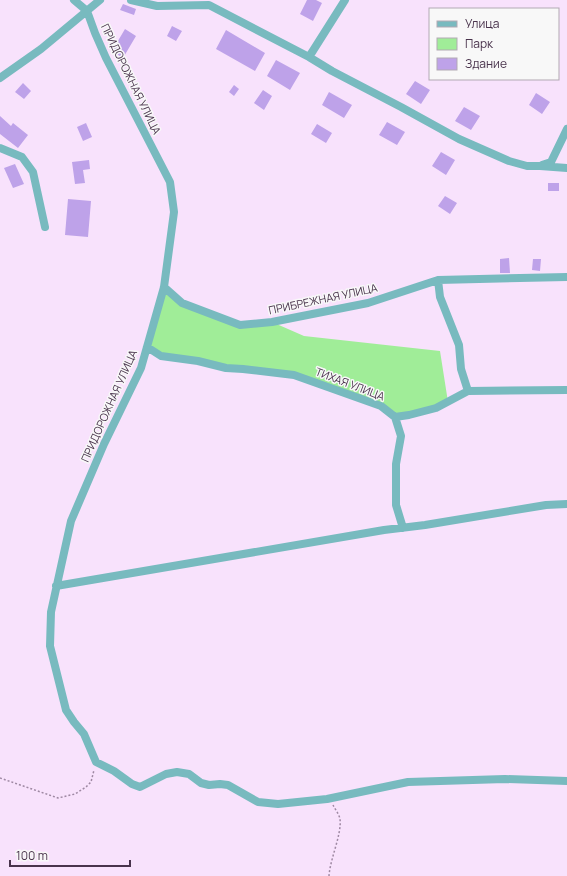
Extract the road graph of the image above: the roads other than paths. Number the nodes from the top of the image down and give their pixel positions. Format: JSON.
{"nodes":[{"id":1,"x":74,"y":0,"type":"edge"},
{"id":2,"x":100,"y":0,"type":"edge"},
{"id":3,"x":131,"y":0,"type":"edge"},
{"id":4,"x":346,"y":0,"type":"edge"},
{"id":5,"x":87,"y":11,"type":"junction"},
{"id":6,"x":309,"y":57,"type":"junction"},
{"id":7,"x":0,"y":78,"type":"edge"},
{"id":8,"x":567,"y":129,"type":"edge"},
{"id":9,"x":0,"y":148,"type":"edge"},
{"id":10,"x":540,"y":166,"type":"junction"},
{"id":11,"x":567,"y":168,"type":"edge"},
{"id":12,"x":44,"y":227,"type":"dead end"},
{"id":13,"x":567,"y":277,"type":"edge"},
{"id":14,"x":438,"y":280,"type":"junction"},
{"id":15,"x":164,"y":287,"type":"junction"},
{"id":16,"x":146,"y":347,"type":"junction"},
{"id":17,"x":567,"y":390,"type":"edge"},
{"id":18,"x":468,"y":391,"type":"junction"},
{"id":19,"x":395,"y":417,"type":"junction"},
{"id":20,"x":567,"y":504,"type":"edge"},
{"id":21,"x":403,"y":528,"type":"junction"},
{"id":22,"x":56,"y":586,"type":"junction"},
{"id":23,"x":567,"y":781,"type":"edge"}],
"edges":[{"from":1,"to":5,"type":"street"},
{"from":2,"to":5,"type":"street"},
{"from":3,"to":6,"type":"street"},
{"from":4,"to":6,"type":"street"},
{"from":5,"to":7,"type":"street"},
{"from":5,"to":15,"type":"street","name":"ПРИДОРОЖНАЯ УЛИЦА"},
{"from":6,"to":10,"type":"street"},
{"from":8,"to":10,"type":"street"},
{"from":9,"to":12,"type":"street"},
{"from":10,"to":11,"type":"street"},
{"from":13,"to":14,"type":"street","name":"ПРИБРЕЖНАЯ УЛИЦА"},
{"from":14,"to":15,"type":"street","name":"ПРИБРЕЖНАЯ УЛИЦА"},
{"from":14,"to":18,"type":"street"},
{"from":15,"to":16,"type":"street","name":"ПРИДОРОЖНАЯ УЛИЦА"},
{"from":16,"to":19,"type":"street","name":"ТИХАЯ УЛИЦА"},
{"from":16,"to":22,"type":"street","name":"ПРИДОРОЖНАЯ УЛИЦА"},
{"from":17,"to":18,"type":"street"},
{"from":18,"to":19,"type":"street"},
{"from":19,"to":21,"type":"street"},
{"from":20,"to":21,"type":"street"},
{"from":21,"to":22,"type":"street"},
{"from":22,"to":23,"type":"street","name":"ПРИДОРОЖНАЯ УЛИЦА"}]}
